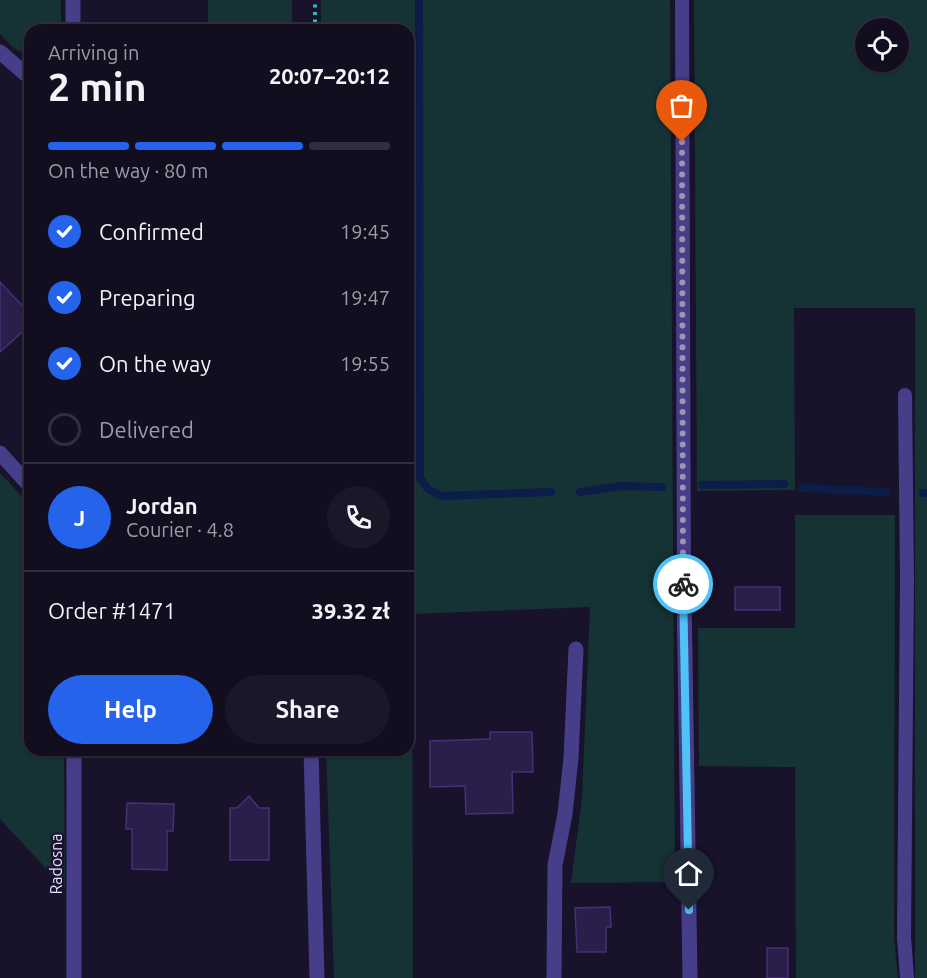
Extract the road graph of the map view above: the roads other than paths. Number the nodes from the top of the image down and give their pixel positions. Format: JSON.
{"nodes":[{"id":1,"x":73,"y":0,"type":"edge"},
{"id":2,"x":682,"y":0,"type":"edge"},
{"id":3,"x":73,"y":24,"type":"edge"},
{"id":4,"x":0,"y":52,"type":"edge"},
{"id":5,"x":24,"y":73,"type":"edge"},
{"id":6,"x":905,"y":395,"type":"dead end"},
{"id":7,"x":0,"y":453,"type":"edge"},
{"id":8,"x":24,"y":479,"type":"edge"},
{"id":9,"x":684,"y":593,"type":"joint"},
{"id":10,"x":576,"y":649,"type":"dead end"},
{"id":11,"x":74,"y":756,"type":"edge"},
{"id":12,"x":311,"y":756,"type":"edge"},
{"id":13,"x":74,"y":978,"type":"edge"},
{"id":14,"x":317,"y":978,"type":"edge"},
{"id":15,"x":554,"y":978,"type":"edge"},
{"id":16,"x":690,"y":978,"type":"edge"},
{"id":17,"x":907,"y":978,"type":"edge"}],
"edges":[{"from":1,"to":3,"type":"street"},
{"from":2,"to":9,"type":"lane"},
{"from":4,"to":5,"type":"street"},
{"from":6,"to":17,"type":"lane"},
{"from":7,"to":8,"type":"street"},
{"from":9,"to":16,"type":"street"},
{"from":10,"to":15,"type":"street"},
{"from":11,"to":13,"type":"street","name":"Radosna"},
{"from":12,"to":14,"type":"street"}]}
